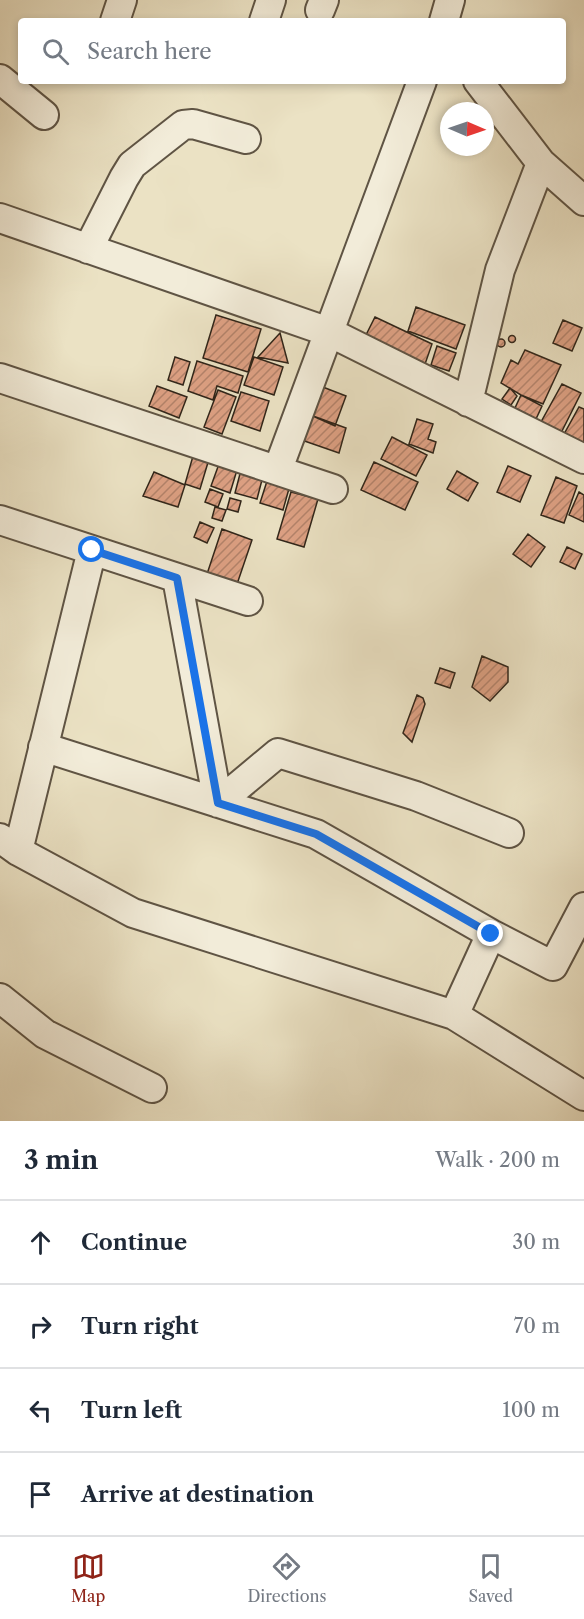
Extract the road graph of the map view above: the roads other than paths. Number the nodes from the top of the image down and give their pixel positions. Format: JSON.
{"nodes":[{"id":1,"x":122,"y":0,"type":"edge"},
{"id":2,"x":271,"y":0,"type":"edge"},
{"id":3,"x":450,"y":0,"type":"edge"},
{"id":4,"x":116,"y":18,"type":"edge"},
{"id":5,"x":265,"y":18,"type":"edge"},
{"id":6,"x":445,"y":18,"type":"edge"},
{"id":7,"x":0,"y":80,"type":"edge"},
{"id":8,"x":421,"y":84,"type":"edge"},
{"id":9,"x":480,"y":84,"type":"edge"},
{"id":10,"x":44,"y":115,"type":"dead end"},
{"id":11,"x":246,"y":139,"type":"dead end"},
{"id":12,"x":541,"y":163,"type":"junction"},
{"id":13,"x":584,"y":201,"type":"edge"},
{"id":14,"x":0,"y":218,"type":"edge"},
{"id":15,"x":88,"y":249,"type":"junction"},
{"id":16,"x":328,"y":332,"type":"junction"},
{"id":17,"x":0,"y":378,"type":"edge"},
{"id":18,"x":468,"y":402,"type":"junction"},
{"id":19,"x":584,"y":459,"type":"edge"},
{"id":20,"x":278,"y":469,"type":"junction"},
{"id":21,"x":333,"y":489,"type":"dead end"},
{"id":22,"x":0,"y":520,"type":"edge"},
{"id":23,"x":92,"y":550,"type":"junction"},
{"id":24,"x":177,"y":578,"type":"junction"},
{"id":25,"x":248,"y":601,"type":"dead end"},
{"id":26,"x":43,"y":747,"type":"junction"},
{"id":27,"x":218,"y":803,"type":"junction"},
{"id":28,"x":509,"y":833,"type":"dead end"},
{"id":29,"x":9,"y":845,"type":"edge"},
{"id":30,"x":584,"y":908,"type":"edge"},
{"id":31,"x":491,"y":934,"type":"junction"},
{"id":32,"x":0,"y":998,"type":"edge"},
{"id":33,"x":454,"y":1015,"type":"junction"},
{"id":34,"x":152,"y":1088,"type":"dead end"},
{"id":35,"x":584,"y":1096,"type":"edge"}],
"edges":[{"from":1,"to":4,"type":"street"},
{"from":2,"to":5,"type":"street"},
{"from":3,"to":6,"type":"street"},
{"from":7,"to":10,"type":"street"},
{"from":8,"to":16,"type":"street"},
{"from":9,"to":12,"type":"street"},
{"from":11,"to":15,"type":"street"},
{"from":12,"to":13,"type":"street"},
{"from":12,"to":18,"type":"street"},
{"from":14,"to":15,"type":"street"},
{"from":15,"to":16,"type":"street"},
{"from":16,"to":18,"type":"street"},
{"from":16,"to":20,"type":"street"},
{"from":17,"to":20,"type":"street"},
{"from":18,"to":19,"type":"street"},
{"from":20,"to":21,"type":"street"},
{"from":22,"to":23,"type":"street"},
{"from":23,"to":24,"type":"street"},
{"from":23,"to":26,"type":"street"},
{"from":24,"to":25,"type":"street"},
{"from":24,"to":27,"type":"street"},
{"from":26,"to":27,"type":"street"},
{"from":26,"to":29,"type":"street"},
{"from":27,"to":28,"type":"street"},
{"from":27,"to":31,"type":"street"},
{"from":29,"to":33,"type":"street"},
{"from":30,"to":31,"type":"street"},
{"from":31,"to":33,"type":"street"},
{"from":32,"to":34,"type":"street"},
{"from":33,"to":35,"type":"street"}]}
